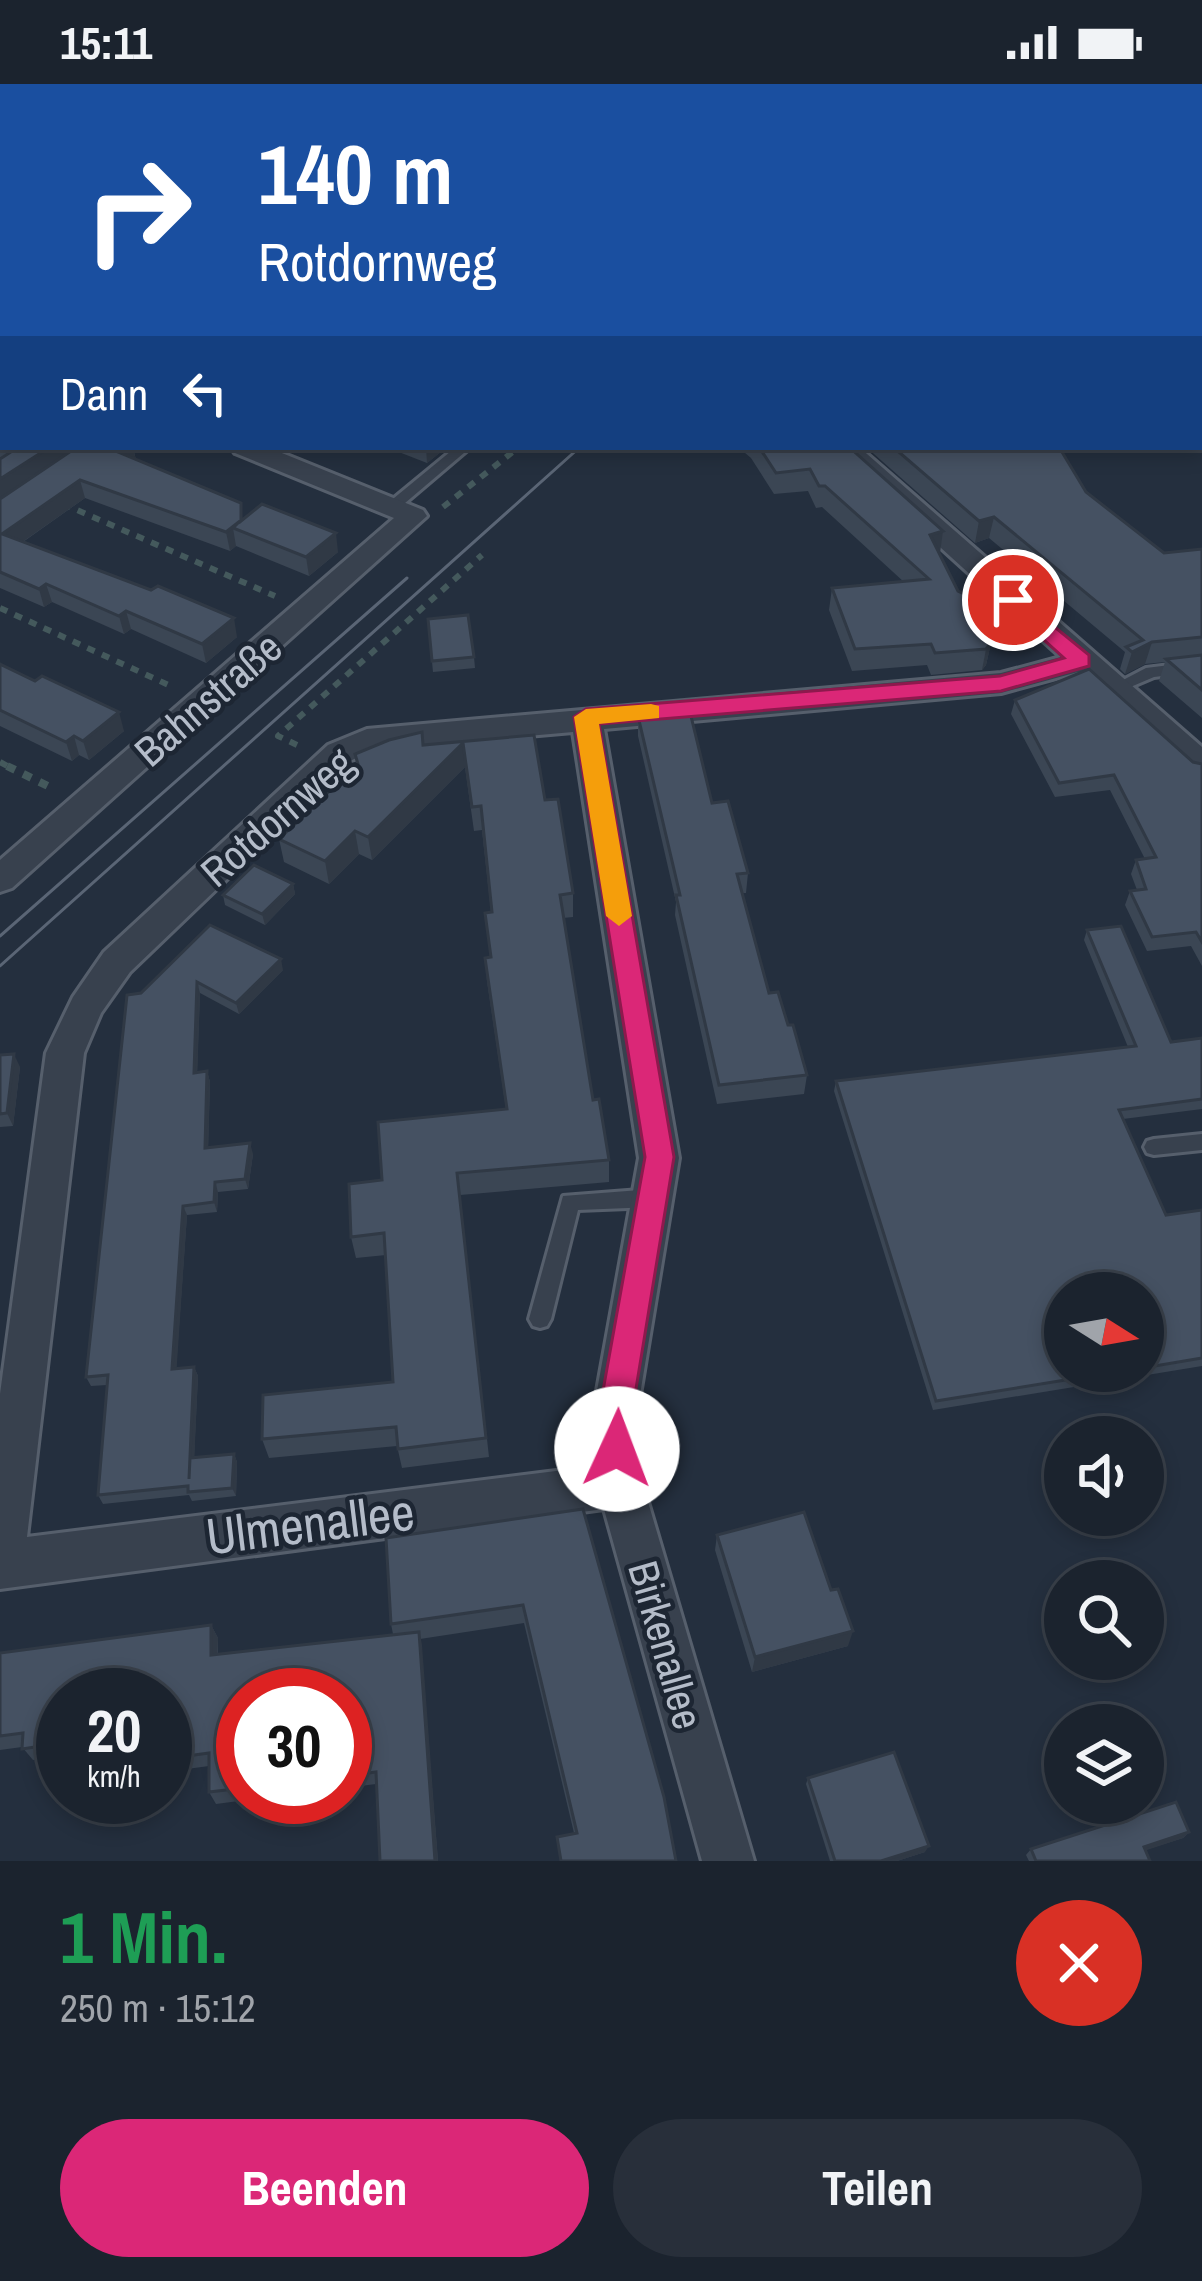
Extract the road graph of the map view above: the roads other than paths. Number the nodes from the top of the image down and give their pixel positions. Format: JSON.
{"nodes":[{"id":1,"x":251,"y":450,"type":"edge"},
{"id":2,"x":461,"y":450,"type":"edge"},
{"id":3,"x":846,"y":450,"type":"edge"},
{"id":4,"x":403,"y":511,"type":"junction"},
{"id":5,"x":1081,"y":661,"type":"junction"},
{"id":6,"x":1202,"y":666,"type":"edge"},
{"id":7,"x":1114,"y":689,"type":"junction"},
{"id":8,"x":586,"y":717,"type":"junction"},
{"id":9,"x":1202,"y":765,"type":"edge"},
{"id":10,"x":0,"y":880,"type":"edge"},
{"id":11,"x":1202,"y":1142,"type":"edge"},
{"id":12,"x":1154,"y":1147,"type":"dead end"},
{"id":13,"x":652,"y":1198,"type":"junction"},
{"id":14,"x":540,"y":1319,"type":"dead end"},
{"id":15,"x":620,"y":1486,"type":"junction"},
{"id":16,"x":0,"y":1564,"type":"edge"},
{"id":17,"x":728,"y":1861,"type":"edge"}],
"edges":[{"from":1,"to":4,"type":"street"},
{"from":2,"to":4,"type":"lane"},
{"from":3,"to":5,"type":"street"},
{"from":4,"to":10,"type":"street","name":"Bahnstraße"},
{"from":5,"to":7,"type":"street"},
{"from":5,"to":8,"type":"street","name":"Rotdornweg"},
{"from":6,"to":7,"type":"lane"},
{"from":7,"to":9,"type":"street"},
{"from":8,"to":13,"type":"street","name":"Birkenallee"},
{"from":8,"to":16,"type":"street","name":"Rotdornweg"},
{"from":11,"to":12,"type":"lane"},
{"from":13,"to":14,"type":"lane"},
{"from":13,"to":15,"type":"street","name":"Birkenallee"},
{"from":15,"to":16,"type":"street","name":"Ulmenallee"},
{"from":15,"to":17,"type":"street","name":"Birkenallee"}]}
